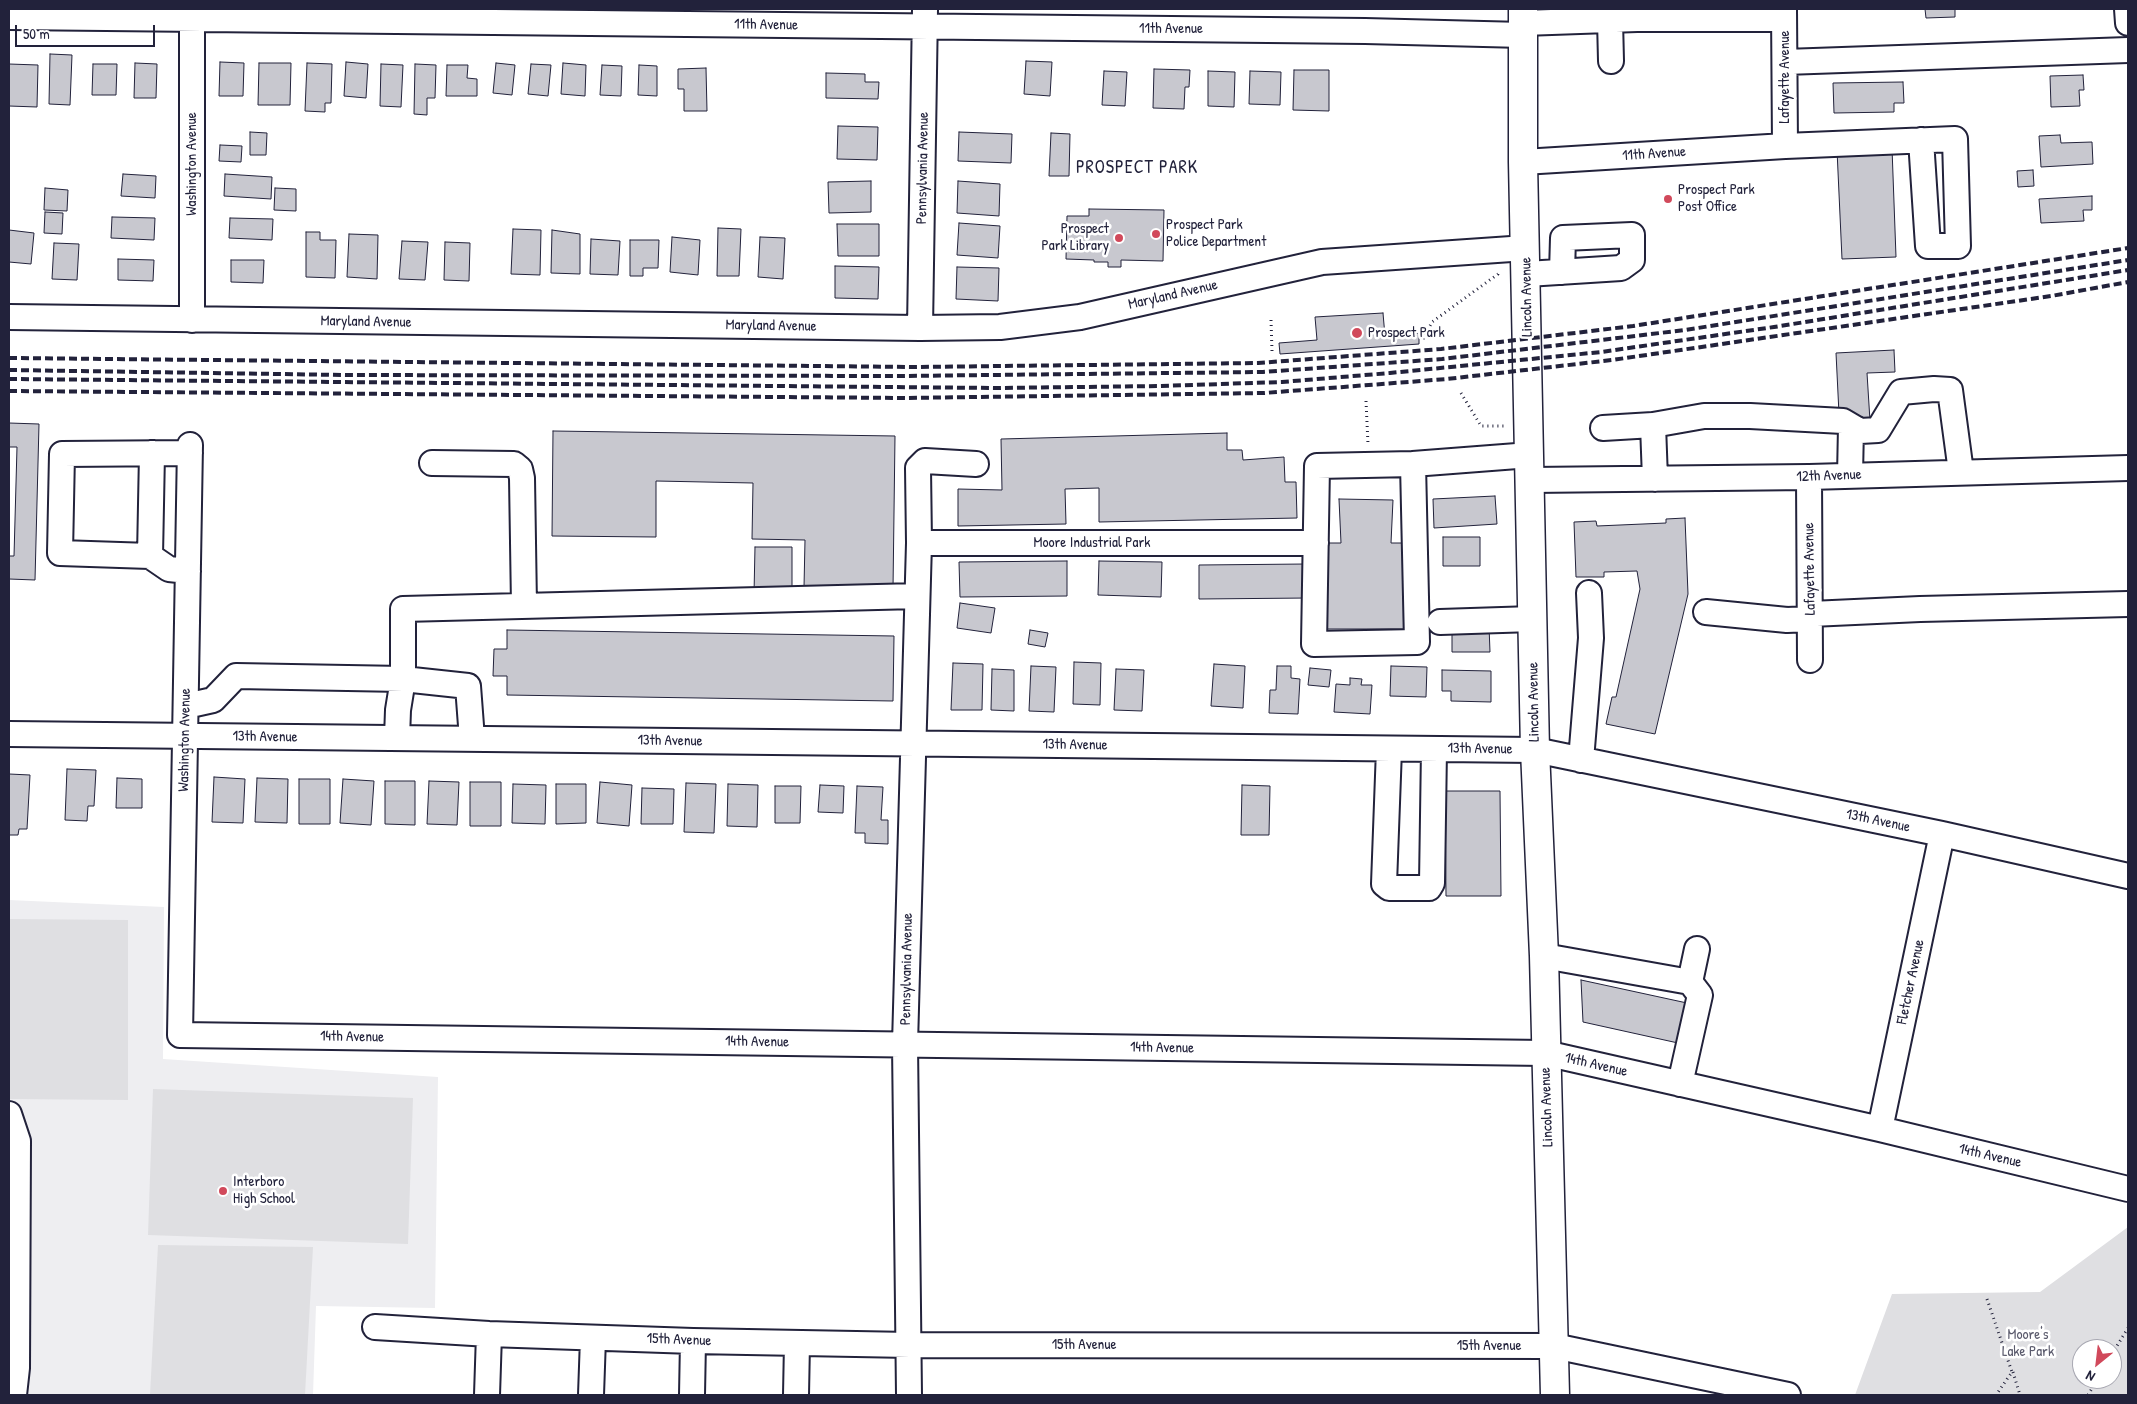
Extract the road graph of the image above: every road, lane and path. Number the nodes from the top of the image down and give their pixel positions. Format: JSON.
{"nodes":[{"id":1,"x":2128,"y":9,"type":"edge"},
{"id":2,"x":192,"y":13,"type":"edge"},
{"id":3,"x":1784,"y":14,"type":"edge"},
{"id":4,"x":9,"y":17,"type":"edge"},
{"id":5,"x":925,"y":18,"type":"edge"},
{"id":6,"x":1610,"y":20,"type":"junction"},
{"id":7,"x":1523,"y":22,"type":"edge"},
{"id":8,"x":2128,"y":23,"type":"edge"},
{"id":9,"x":2128,"y":50,"type":"edge"},
{"id":10,"x":1610,"y":61,"type":"dead end"},
{"id":11,"x":1785,"y":62,"type":"junction"},
{"id":12,"x":1921,"y":140,"type":"dead end"},
{"id":13,"x":1785,"y":146,"type":"junction"},
{"id":14,"x":1523,"y":162,"type":"junction"},
{"id":15,"x":1513,"y":248,"type":"junction"},
{"id":16,"x":1562,"y":272,"type":"junction"},
{"id":17,"x":1527,"y":274,"type":"junction"},
{"id":18,"x":9,"y":317,"type":"edge"},
{"id":19,"x":192,"y":320,"type":"junction"},
{"id":20,"x":1271,"y":320,"type":"dead end"},
{"id":21,"x":920,"y":328,"type":"junction"},
{"id":22,"x":1424,"y":339,"type":"dead end"},
{"id":23,"x":1272,"y":351,"type":"dead end"},
{"id":24,"x":1461,"y":393,"type":"dead end"},
{"id":25,"x":1366,"y":402,"type":"dead end"},
{"id":26,"x":1653,"y":425,"type":"junction"},
{"id":27,"x":1517,"y":426,"type":"dead end"},
{"id":28,"x":1851,"y":426,"type":"junction"},
{"id":29,"x":1603,"y":428,"type":"dead end"},
{"id":30,"x":152,"y":454,"type":"junction"},
{"id":31,"x":432,"y":463,"type":"dead end"},
{"id":32,"x":976,"y":464,"type":"dead end"},
{"id":33,"x":1370,"y":464,"type":"junction"},
{"id":34,"x":1413,"y":464,"type":"junction"},
{"id":35,"x":1530,"y":468,"type":"junction"},
{"id":36,"x":2128,"y":468,"type":"edge"},
{"id":37,"x":1961,"y":472,"type":"junction"},
{"id":38,"x":1850,"y":476,"type":"junction"},
{"id":39,"x":1810,"y":477,"type":"junction"},
{"id":40,"x":1655,"y":479,"type":"junction"},
{"id":41,"x":919,"y":543,"type":"junction"},
{"id":42,"x":1316,"y":543,"type":"junction"},
{"id":43,"x":150,"y":556,"type":"junction"},
{"id":44,"x":188,"y":572,"type":"junction"},
{"id":45,"x":1590,"y":593,"type":"dead end"},
{"id":46,"x":917,"y":596,"type":"junction"},
{"id":47,"x":2128,"y":604,"type":"edge"},
{"id":48,"x":524,"y":606,"type":"junction"},
{"id":49,"x":1706,"y":612,"type":"dead end"},
{"id":50,"x":1811,"y":617,"type":"junction"},
{"id":51,"x":1533,"y":619,"type":"junction"},
{"id":52,"x":1440,"y":622,"type":"dead end"},
{"id":53,"x":1810,"y":660,"type":"dead end"},
{"id":54,"x":403,"y":680,"type":"junction"},
{"id":55,"x":186,"y":706,"type":"junction"},
{"id":56,"x":9,"y":734,"type":"edge"},
{"id":57,"x":185,"y":736,"type":"junction"},
{"id":58,"x":397,"y":738,"type":"junction"},
{"id":59,"x":472,"y":739,"type":"junction"},
{"id":60,"x":912,"y":743,"type":"junction"},
{"id":61,"x":1389,"y":749,"type":"junction"},
{"id":62,"x":1434,"y":749,"type":"junction"},
{"id":63,"x":1535,"y":750,"type":"junction"},
{"id":64,"x":1581,"y":760,"type":"junction"},
{"id":65,"x":1942,"y":834,"type":"junction"},
{"id":66,"x":2128,"y":877,"type":"edge"},
{"id":67,"x":1697,"y":949,"type":"dead end"},
{"id":68,"x":1544,"y":956,"type":"junction"},
{"id":69,"x":1690,"y":982,"type":"junction"},
{"id":70,"x":180,"y":1035,"type":"joint"},
{"id":71,"x":905,"y":1044,"type":"junction"},
{"id":72,"x":1545,"y":1053,"type":"junction"},
{"id":73,"x":1680,"y":1084,"type":"junction"},
{"id":74,"x":9,"y":1114,"type":"edge"},
{"id":75,"x":1880,"y":1129,"type":"junction"},
{"id":76,"x":2128,"y":1189,"type":"edge"},
{"id":77,"x":1987,"y":1299,"type":"dead end"},
{"id":78,"x":375,"y":1327,"type":"dead end"},
{"id":79,"x":2128,"y":1328,"type":"edge"},
{"id":80,"x":489,"y":1334,"type":"junction"},
{"id":81,"x":593,"y":1338,"type":"junction"},
{"id":82,"x":2121,"y":1339,"type":"edge"},
{"id":83,"x":693,"y":1341,"type":"junction"},
{"id":84,"x":797,"y":1343,"type":"junction"},
{"id":85,"x":910,"y":1345,"type":"junction"},
{"id":86,"x":1554,"y":1346,"type":"junction"},
{"id":87,"x":2012,"y":1372,"type":"junction"},
{"id":88,"x":1763,"y":1393,"type":"edge"},
{"id":89,"x":14,"y":1395,"type":"edge"},
{"id":90,"x":487,"y":1395,"type":"edge"},
{"id":91,"x":591,"y":1395,"type":"edge"},
{"id":92,"x":692,"y":1395,"type":"edge"},
{"id":93,"x":796,"y":1395,"type":"edge"},
{"id":94,"x":909,"y":1395,"type":"edge"},
{"id":95,"x":1555,"y":1395,"type":"edge"},
{"id":96,"x":1788,"y":1395,"type":"edge"},
{"id":97,"x":1996,"y":1395,"type":"edge"},
{"id":98,"x":2020,"y":1395,"type":"edge"}],
"edges":[{"from":1,"to":8,"type":"street"},
{"from":2,"to":4,"type":"street","name":"11th Avenue"},
{"from":2,"to":5,"type":"street","name":"11th Avenue"},
{"from":2,"to":19,"type":"street","name":"Washington Avenue"},
{"from":3,"to":6,"type":"street","name":"11th Avenue"},
{"from":3,"to":11,"type":"street","name":"Lafayette Avenue"},
{"from":5,"to":7,"type":"street","name":"11th Avenue"},
{"from":5,"to":21,"type":"street","name":"Pennsylvania Avenue"},
{"from":6,"to":7,"type":"street","name":"11th Avenue"},
{"from":6,"to":10,"type":"street"},
{"from":7,"to":14,"type":"main road","name":"Lincoln Avenue"},
{"from":9,"to":11,"type":"street"},
{"from":11,"to":13,"type":"street","name":"Lafayette Avenue"},
{"from":12,"to":13,"type":"street","name":"11th Avenue"},
{"from":13,"to":14,"type":"street","name":"11th Avenue"},
{"from":14,"to":15,"type":"main road","name":"Lincoln Avenue"},
{"from":15,"to":17,"type":"main road","name":"Lincoln Avenue"},
{"from":15,"to":21,"type":"street","name":"Maryland Avenue"},
{"from":15,"to":22,"type":"path"},
{"from":16,"to":16,"type":"street"},
{"from":16,"to":17,"type":"street"},
{"from":17,"to":35,"type":"main road","name":"Lincoln Avenue"},
{"from":18,"to":19,"type":"street","name":"Maryland Avenue"},
{"from":19,"to":21,"type":"street","name":"Maryland Avenue"},
{"from":20,"to":23,"type":"path"},
{"from":24,"to":27,"type":"path"},
{"from":25,"to":33,"type":"path"},
{"from":26,"to":28,"type":"street"},
{"from":26,"to":29,"type":"street"},
{"from":26,"to":40,"type":"street"},
{"from":28,"to":37,"type":"street"},
{"from":28,"to":38,"type":"street"},
{"from":30,"to":43,"type":"street"},
{"from":30,"to":43,"type":"street"},
{"from":30,"to":44,"type":"street","name":"Washington Avenue"},
{"from":31,"to":48,"type":"street"},
{"from":32,"to":41,"type":"street","name":"Pennsylvania Avenue"},
{"from":33,"to":34,"type":"street","name":"12th Avenue"},
{"from":33,"to":42,"type":"street","name":"12th Avenue"},
{"from":34,"to":35,"type":"street","name":"12th Avenue"},
{"from":34,"to":42,"type":"street"},
{"from":35,"to":40,"type":"street","name":"12th Avenue"},
{"from":35,"to":51,"type":"main road","name":"Lincoln Avenue"},
{"from":36,"to":37,"type":"street","name":"12th Avenue"},
{"from":37,"to":38,"type":"street","name":"12th Avenue"},
{"from":38,"to":39,"type":"street","name":"12th Avenue"},
{"from":39,"to":40,"type":"street","name":"12th Avenue"},
{"from":39,"to":50,"type":"street","name":"Lafayette Avenue"},
{"from":41,"to":42,"type":"street","name":"Moore Industrial Park"},
{"from":41,"to":46,"type":"street","name":"Pennsylvania Avenue"},
{"from":43,"to":44,"type":"street"},
{"from":44,"to":55,"type":"street","name":"Washington Avenue"},
{"from":45,"to":64,"type":"street"},
{"from":46,"to":48,"type":"street"},
{"from":46,"to":60,"type":"street","name":"Pennsylvania Avenue"},
{"from":47,"to":50,"type":"street"},
{"from":48,"to":54,"type":"street"},
{"from":49,"to":50,"type":"street"},
{"from":50,"to":53,"type":"street","name":"Lafayette Avenue"},
{"from":51,"to":52,"type":"street"},
{"from":51,"to":63,"type":"main road","name":"Lincoln Avenue"},
{"from":54,"to":55,"type":"street"},
{"from":54,"to":58,"type":"street"},
{"from":54,"to":59,"type":"street"},
{"from":55,"to":57,"type":"street","name":"Washington Avenue"},
{"from":56,"to":57,"type":"street","name":"13th Avenue"},
{"from":57,"to":58,"type":"street","name":"13th Avenue"},
{"from":57,"to":70,"type":"street","name":"Washington Avenue"},
{"from":58,"to":59,"type":"street","name":"13th Avenue"},
{"from":59,"to":60,"type":"street","name":"13th Avenue"},
{"from":60,"to":61,"type":"street","name":"13th Avenue"},
{"from":60,"to":71,"type":"street","name":"Pennsylvania Avenue"},
{"from":61,"to":62,"type":"street","name":"13th Avenue"},
{"from":61,"to":62,"type":"street"},
{"from":62,"to":63,"type":"street","name":"13th Avenue"},
{"from":63,"to":64,"type":"street","name":"13th Avenue"},
{"from":63,"to":68,"type":"main road","name":"Lincoln Avenue"},
{"from":64,"to":65,"type":"street","name":"13th Avenue"},
{"from":65,"to":66,"type":"street","name":"13th Avenue"},
{"from":65,"to":75,"type":"street","name":"Fletcher Avenue"},
{"from":67,"to":69,"type":"street"},
{"from":68,"to":69,"type":"street"},
{"from":68,"to":72,"type":"main road","name":"Lincoln Avenue"},
{"from":69,"to":73,"type":"street"},
{"from":70,"to":71,"type":"street","name":"14th Avenue"},
{"from":71,"to":72,"type":"street","name":"14th Avenue"},
{"from":71,"to":85,"type":"street","name":"Pennsylvania Avenue"},
{"from":72,"to":73,"type":"street","name":"14th Avenue"},
{"from":72,"to":86,"type":"main road","name":"Lincoln Avenue"},
{"from":73,"to":75,"type":"street","name":"14th Avenue"},
{"from":74,"to":89,"type":"street"},
{"from":75,"to":76,"type":"street","name":"14th Avenue"},
{"from":77,"to":87,"type":"path"},
{"from":78,"to":80,"type":"street","name":"15th Avenue"},
{"from":79,"to":82,"type":"path"},
{"from":80,"to":81,"type":"street","name":"15th Avenue"},
{"from":80,"to":90,"type":"street"},
{"from":81,"to":83,"type":"street","name":"15th Avenue"},
{"from":81,"to":91,"type":"street"},
{"from":83,"to":84,"type":"street","name":"15th Avenue"},
{"from":83,"to":92,"type":"street"},
{"from":84,"to":85,"type":"street","name":"15th Avenue"},
{"from":84,"to":93,"type":"street"},
{"from":85,"to":86,"type":"street","name":"15th Avenue"},
{"from":85,"to":94,"type":"street","name":"Pennsylvania Avenue"},
{"from":86,"to":88,"type":"street","name":"15th Avenue"},
{"from":86,"to":95,"type":"main road","name":"Lincoln Avenue"},
{"from":87,"to":97,"type":"path"},
{"from":87,"to":98,"type":"path"},
{"from":88,"to":96,"type":"street","name":"15th Avenue"}]}
